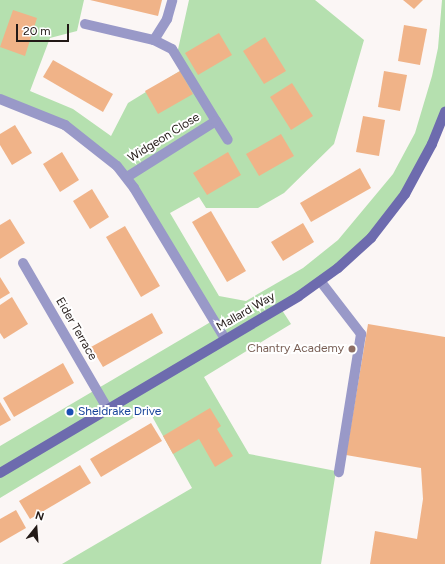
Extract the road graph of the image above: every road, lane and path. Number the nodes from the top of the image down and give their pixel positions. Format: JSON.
{"nodes":[{"id":1,"x":172,"y":1,"type":"edge"},
{"id":2,"x":84,"y":24,"type":"dead end"},
{"id":3,"x":154,"y":40,"type":"junction"},
{"id":4,"x":0,"y":99,"type":"edge"},
{"id":5,"x":445,"y":111,"type":"edge"},
{"id":6,"x":216,"y":121,"type":"junction"},
{"id":7,"x":443,"y":122,"type":"edge"},
{"id":8,"x":228,"y":140,"type":"dead end"},
{"id":9,"x":126,"y":177,"type":"junction"},
{"id":10,"x":23,"y":263,"type":"dead end"},
{"id":11,"x":321,"y":282,"type":"junction"},
{"id":12,"x":225,"y":339,"type":"junction"},
{"id":13,"x":107,"y":408,"type":"junction"},
{"id":14,"x":340,"y":472,"type":"dead end"},
{"id":15,"x":0,"y":473,"type":"edge"}],
"edges":[{"from":1,"to":3,"type":"street"},
{"from":2,"to":3,"type":"street"},
{"from":3,"to":6,"type":"street"},
{"from":4,"to":9,"type":"street"},
{"from":5,"to":7,"type":"street","name":"Mallard Way"},
{"from":6,"to":8,"type":"street","name":"Widgeon Close"},
{"from":6,"to":9,"type":"street","name":"Widgeon Close"},
{"from":7,"to":11,"type":"street","name":"Mallard Way"},
{"from":9,"to":12,"type":"street"},
{"from":10,"to":13,"type":"street","name":"Eider Terrace"},
{"from":11,"to":12,"type":"street","name":"Mallard Way"},
{"from":11,"to":14,"type":"street"},
{"from":12,"to":13,"type":"street","name":"Mallard Way"},
{"from":13,"to":15,"type":"street","name":"Mallard Way"}]}
